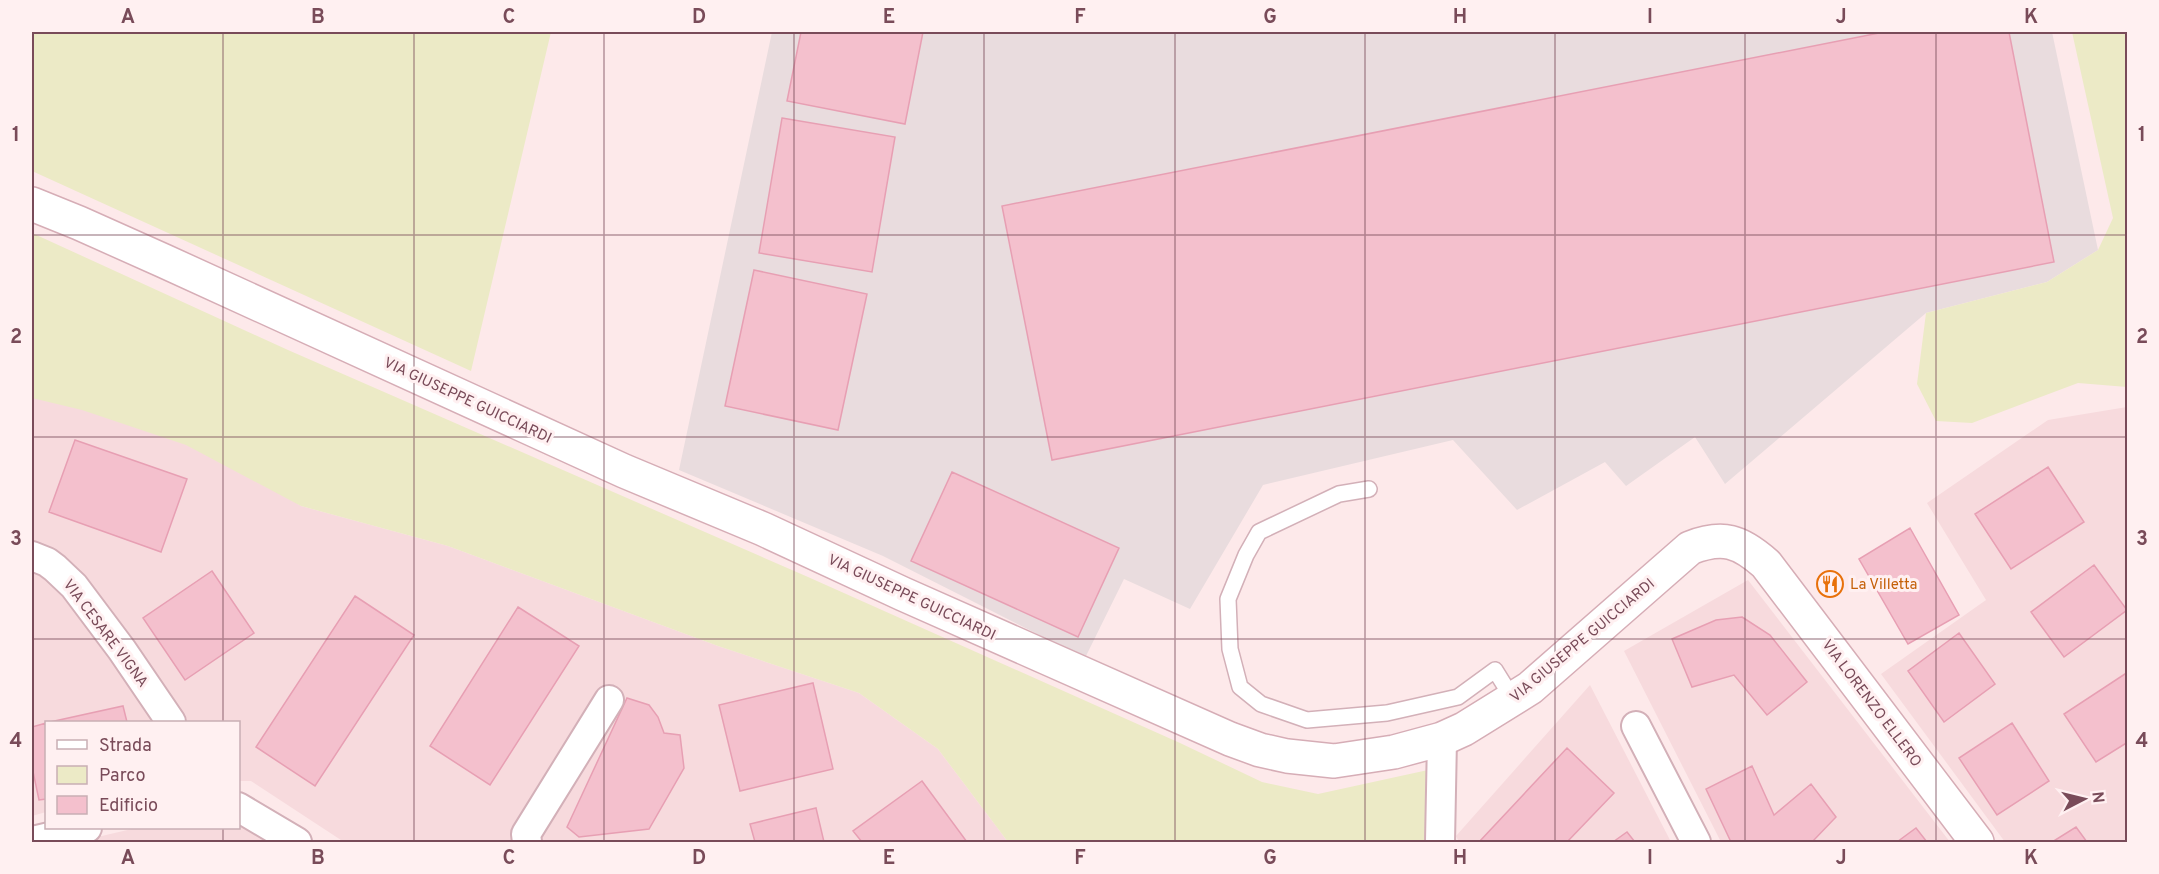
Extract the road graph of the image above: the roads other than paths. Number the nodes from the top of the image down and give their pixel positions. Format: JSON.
{"nodes":[{"id":1,"x":32,"y":204,"type":"edge"},
{"id":2,"x":1369,"y":489,"type":"dead end"},
{"id":3,"x":32,"y":556,"type":"edge"},
{"id":4,"x":1766,"y":564,"type":"joint"},
{"id":5,"x":1513,"y":699,"type":"junction"},
{"id":6,"x":609,"y":700,"type":"dead end"},
{"id":7,"x":170,"y":721,"type":"edge"},
{"id":8,"x":1636,"y":726,"type":"dead end"},
{"id":9,"x":1442,"y":739,"type":"junction"},
{"id":10,"x":240,"y":808,"type":"edge"},
{"id":11,"x":83,"y":829,"type":"edge"},
{"id":12,"x":32,"y":841,"type":"edge"},
{"id":13,"x":297,"y":843,"type":"edge"},
{"id":14,"x":527,"y":843,"type":"edge"},
{"id":15,"x":1440,"y":843,"type":"edge"},
{"id":16,"x":1696,"y":843,"type":"edge"},
{"id":17,"x":1977,"y":843,"type":"edge"}],
"edges":[{"from":1,"to":9,"type":"street","name":"VIA GIUSEPPE GUICCIARDI"},
{"from":2,"to":5,"type":"lane"},
{"from":3,"to":7,"type":"street","name":"VIA CESARE VIGNA"},
{"from":4,"to":5,"type":"street","name":"VIA GIUSEPPE GUICCIARDI"},
{"from":4,"to":17,"type":"street","name":"VIA LORENZO ELLERO"},
{"from":5,"to":9,"type":"street","name":"VIA GIUSEPPE GUICCIARDI"},
{"from":6,"to":14,"type":"street"},
{"from":8,"to":16,"type":"street"},
{"from":9,"to":15,"type":"street"},
{"from":10,"to":13,"type":"street"},
{"from":11,"to":12,"type":"street"}]}
